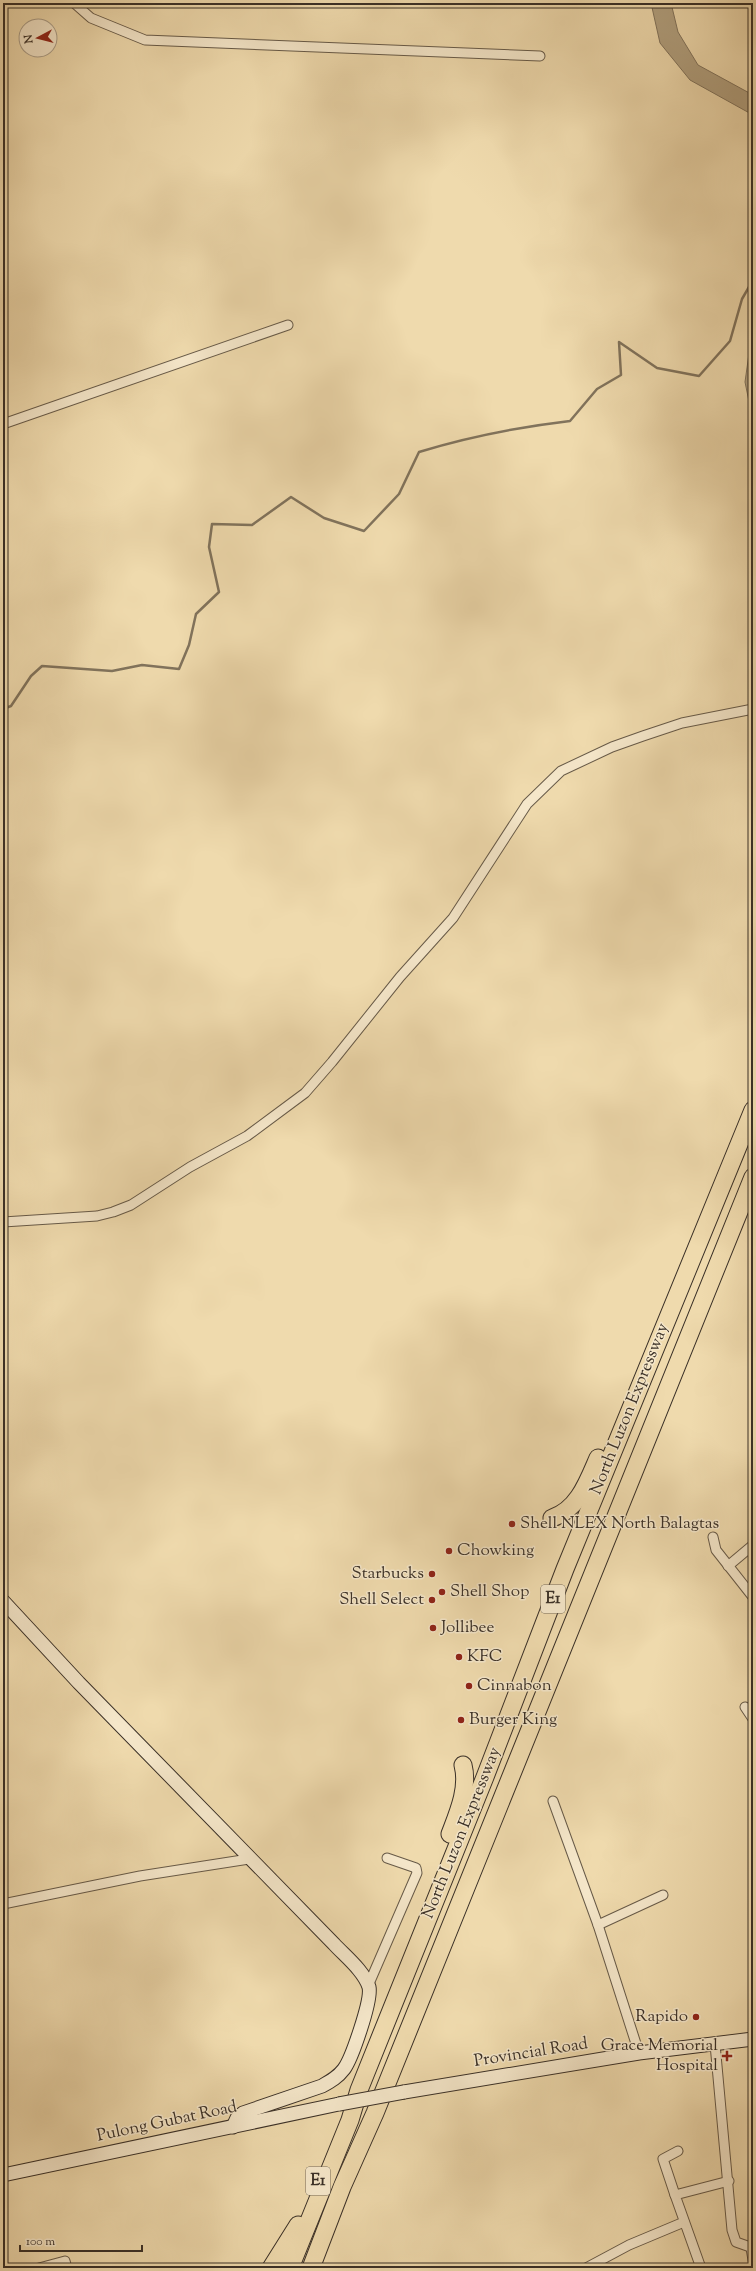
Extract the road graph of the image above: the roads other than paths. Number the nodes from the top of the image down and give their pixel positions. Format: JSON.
{"nodes":[{"id":1,"x":74,"y":3,"type":"edge"},
{"id":2,"x":540,"y":56,"type":"dead end"},
{"id":3,"x":288,"y":325,"type":"dead end"},
{"id":4,"x":3,"y":424,"type":"edge"},
{"id":5,"x":753,"y":709,"type":"edge"},
{"id":6,"x":753,"y":1110,"type":"edge"},
{"id":7,"x":753,"y":1177,"type":"edge"},
{"id":8,"x":3,"y":1222,"type":"edge"},
{"id":9,"x":684,"y":1277,"type":"junction"},
{"id":10,"x":552,"y":1518,"type":"dead end"},
{"id":11,"x":713,"y":1537,"type":"dead end"},
{"id":12,"x":753,"y":1545,"type":"edge"},
{"id":13,"x":728,"y":1566,"type":"junction"},
{"id":14,"x":753,"y":1596,"type":"edge"},
{"id":15,"x":3,"y":1601,"type":"edge"},
{"id":16,"x":745,"y":1707,"type":"dead end"},
{"id":17,"x":753,"y":1719,"type":"edge"},
{"id":18,"x":463,"y":1765,"type":"dead end"},
{"id":19,"x":553,"y":1801,"type":"dead end"},
{"id":20,"x":387,"y":1858,"type":"dead end"},
{"id":21,"x":249,"y":1859,"type":"junction"},
{"id":22,"x":663,"y":1895,"type":"dead end"},
{"id":23,"x":3,"y":1904,"type":"edge"},
{"id":24,"x":598,"y":1925,"type":"junction"},
{"id":25,"x":368,"y":1986,"type":"junction"},
{"id":26,"x":384,"y":2027,"type":"junction"},
{"id":27,"x":753,"y":2038,"type":"edge"},
{"id":28,"x":715,"y":2044,"type":"junction"},
{"id":29,"x":639,"y":2054,"type":"junction"},
{"id":30,"x":359,"y":2090,"type":"junction"},
{"id":31,"x":339,"y":2104,"type":"joint"},
{"id":32,"x":375,"y":2112,"type":"junction"},
{"id":33,"x":234,"y":2127,"type":"junction"},
{"id":34,"x":678,"y":2151,"type":"dead end"},
{"id":35,"x":3,"y":2175,"type":"edge"},
{"id":36,"x":729,"y":2182,"type":"junction"},
{"id":37,"x":675,"y":2195,"type":"junction"},
{"id":38,"x":684,"y":2222,"type":"junction"},
{"id":39,"x":752,"y":2248,"type":"edge"},
{"id":40,"x":753,"y":2260,"type":"edge"},
{"id":41,"x":39,"y":2268,"type":"edge"},
{"id":42,"x":67,"y":2268,"type":"edge"},
{"id":43,"x":271,"y":2268,"type":"edge"},
{"id":44,"x":290,"y":2268,"type":"edge"},
{"id":45,"x":310,"y":2268,"type":"edge"},
{"id":46,"x":323,"y":2268,"type":"edge"},
{"id":47,"x":586,"y":2268,"type":"edge"},
{"id":48,"x":701,"y":2268,"type":"edge"}],
"edges":[{"from":1,"to":2,"type":"street"},
{"from":3,"to":4,"type":"street"},
{"from":5,"to":8,"type":"street"},
{"from":6,"to":9,"type":"highway","name":"North Luzon Expressway","number":"E1"},
{"from":7,"to":32,"type":"highway","name":"North Luzon Expressway","number":"E1"},
{"from":9,"to":10,"type":"highway"},
{"from":9,"to":26,"type":"highway","name":"North Luzon Expressway","number":"E1"},
{"from":11,"to":13,"type":"street"},
{"from":12,"to":13,"type":"street"},
{"from":13,"to":14,"type":"street"},
{"from":15,"to":21,"type":"main road"},
{"from":16,"to":17,"type":"street"},
{"from":18,"to":26,"type":"highway"},
{"from":19,"to":24,"type":"street"},
{"from":20,"to":25,"type":"street"},
{"from":21,"to":23,"type":"street"},
{"from":21,"to":25,"type":"main road"},
{"from":22,"to":24,"type":"street"},
{"from":24,"to":29,"type":"street"},
{"from":25,"to":33,"type":"main road"},
{"from":26,"to":30,"type":"highway","name":"North Luzon Expressway","number":"E1"},
{"from":27,"to":28,"type":"main road","name":"Provincial Road"},
{"from":28,"to":29,"type":"main road","name":"Provincial Road"},
{"from":28,"to":36,"type":"street"},
{"from":29,"to":31,"type":"main road","name":"Provincial Road","bridge":true},
{"from":30,"to":43,"type":"highway","number":"E1"},
{"from":30,"to":44,"type":"highway","name":"North Luzon Expressway","number":"E1"},
{"from":31,"to":33,"type":"main road","name":"Pulong Gubat Road"},
{"from":32,"to":45,"type":"highway","name":"North Luzon Expressway","number":"E1"},
{"from":32,"to":46,"type":"highway","number":"E1"},
{"from":33,"to":35,"type":"main road","name":"Pulong Gubat Road"},
{"from":34,"to":37,"type":"street"},
{"from":36,"to":37,"type":"street"},
{"from":36,"to":39,"type":"street"},
{"from":37,"to":38,"type":"street"},
{"from":38,"to":47,"type":"street"},
{"from":38,"to":48,"type":"street"},
{"from":39,"to":40,"type":"street"},
{"from":41,"to":42,"type":"street"}]}
